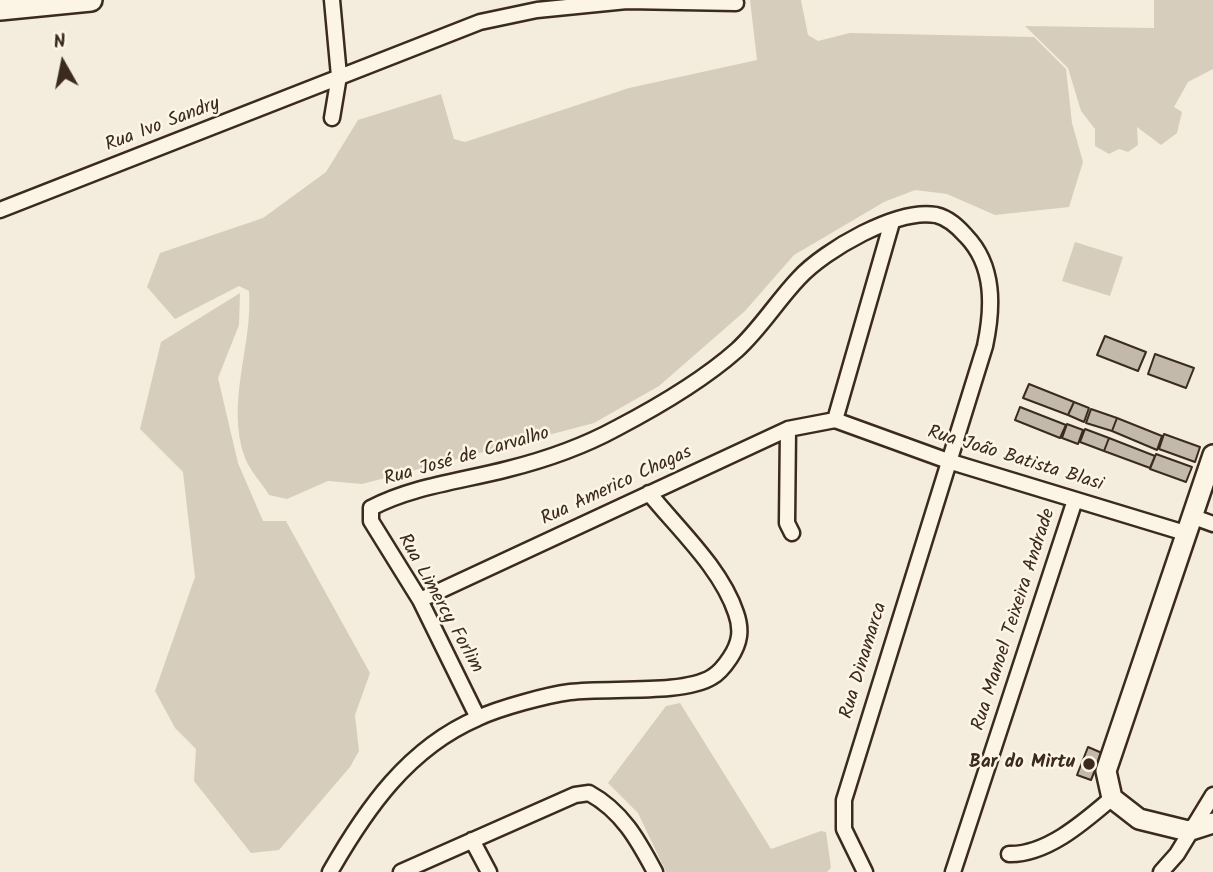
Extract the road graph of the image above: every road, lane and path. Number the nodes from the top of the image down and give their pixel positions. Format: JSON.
{"nodes":[{"id":1,"x":91,"y":0,"type":"edge"},
{"id":2,"x":332,"y":0,"type":"edge"},
{"id":3,"x":736,"y":3,"type":"dead end"},
{"id":4,"x":0,"y":9,"type":"edge"},
{"id":5,"x":339,"y":76,"type":"junction"},
{"id":6,"x":332,"y":118,"type":"dead end"},
{"id":7,"x":0,"y":210,"type":"edge"},
{"id":8,"x":892,"y":222,"type":"junction"},
{"id":9,"x":835,"y":420,"type":"junction"},
{"id":10,"x":788,"y":429,"type":"junction"},
{"id":11,"x":1213,"y":455,"type":"edge"},
{"id":12,"x":948,"y":461,"type":"junction"},
{"id":13,"x":649,"y":493,"type":"junction"},
{"id":14,"x":1074,"y":500,"type":"junction"},
{"id":15,"x":371,"y":508,"type":"joint"},
{"id":16,"x":1188,"y":524,"type":"junction"},
{"id":17,"x":1213,"y":524,"type":"edge"},
{"id":18,"x":792,"y":533,"type":"dead end"},
{"id":19,"x":420,"y":600,"type":"junction"},
{"id":20,"x":478,"y":718,"type":"junction"},
{"id":21,"x":1213,"y":795,"type":"edge"},
{"id":22,"x":1112,"y":798,"type":"junction"},
{"id":23,"x":1213,"y":823,"type":"edge"},
{"id":24,"x":1188,"y":831,"type":"junction"},
{"id":25,"x":472,"y":839,"type":"junction"},
{"id":26,"x":1009,"y":854,"type":"dead end"},
{"id":27,"x":330,"y":872,"type":"edge"},
{"id":28,"x":401,"y":872,"type":"edge"},
{"id":29,"x":489,"y":872,"type":"edge"},
{"id":30,"x":655,"y":872,"type":"edge"},
{"id":31,"x":864,"y":872,"type":"edge"},
{"id":32,"x":953,"y":872,"type":"edge"},
{"id":33,"x":1161,"y":872,"type":"edge"}],
"edges":[{"from":1,"to":4,"type":"main road"},
{"from":2,"to":5,"type":"street"},
{"from":3,"to":5,"type":"street","name":"Rua Ivo Sandry"},
{"from":5,"to":6,"type":"street"},
{"from":5,"to":7,"type":"street","name":"Rua Ivo Sandry"},
{"from":8,"to":9,"type":"street"},
{"from":8,"to":12,"type":"street","name":"Rua José de Carvalho"},
{"from":8,"to":15,"type":"street","name":"Rua José de Carvalho"},
{"from":9,"to":10,"type":"street","name":"Rua Americo Chagas"},
{"from":9,"to":12,"type":"street","name":"Rua João Batista Blasi"},
{"from":10,"to":13,"type":"street","name":"Rua Americo Chagas"},
{"from":10,"to":18,"type":"street"},
{"from":11,"to":16,"type":"street"},
{"from":12,"to":14,"type":"street","name":"Rua João Batista Blasi"},
{"from":12,"to":31,"type":"street","name":"Rua Dinamarca"},
{"from":13,"to":19,"type":"street","name":"Rua Americo Chagas"},
{"from":13,"to":20,"type":"street"},
{"from":14,"to":16,"type":"street","name":"Rua João Batista Blasi"},
{"from":14,"to":32,"type":"street","name":"Rua Manoel Teixeira Andrade"},
{"from":15,"to":19,"type":"street","name":"Rua Limercy Forlim"},
{"from":16,"to":17,"type":"street","name":"Rua João Batista Blasi"},
{"from":16,"to":22,"type":"street"},
{"from":19,"to":20,"type":"street","name":"Rua Limercy Forlim"},
{"from":20,"to":27,"type":"street"},
{"from":21,"to":24,"type":"street"},
{"from":22,"to":24,"type":"street"},
{"from":22,"to":26,"type":"street"},
{"from":23,"to":24,"type":"street"},
{"from":24,"to":33,"type":"street"},
{"from":25,"to":28,"type":"street"},
{"from":25,"to":29,"type":"street"},
{"from":25,"to":30,"type":"street"}]}
